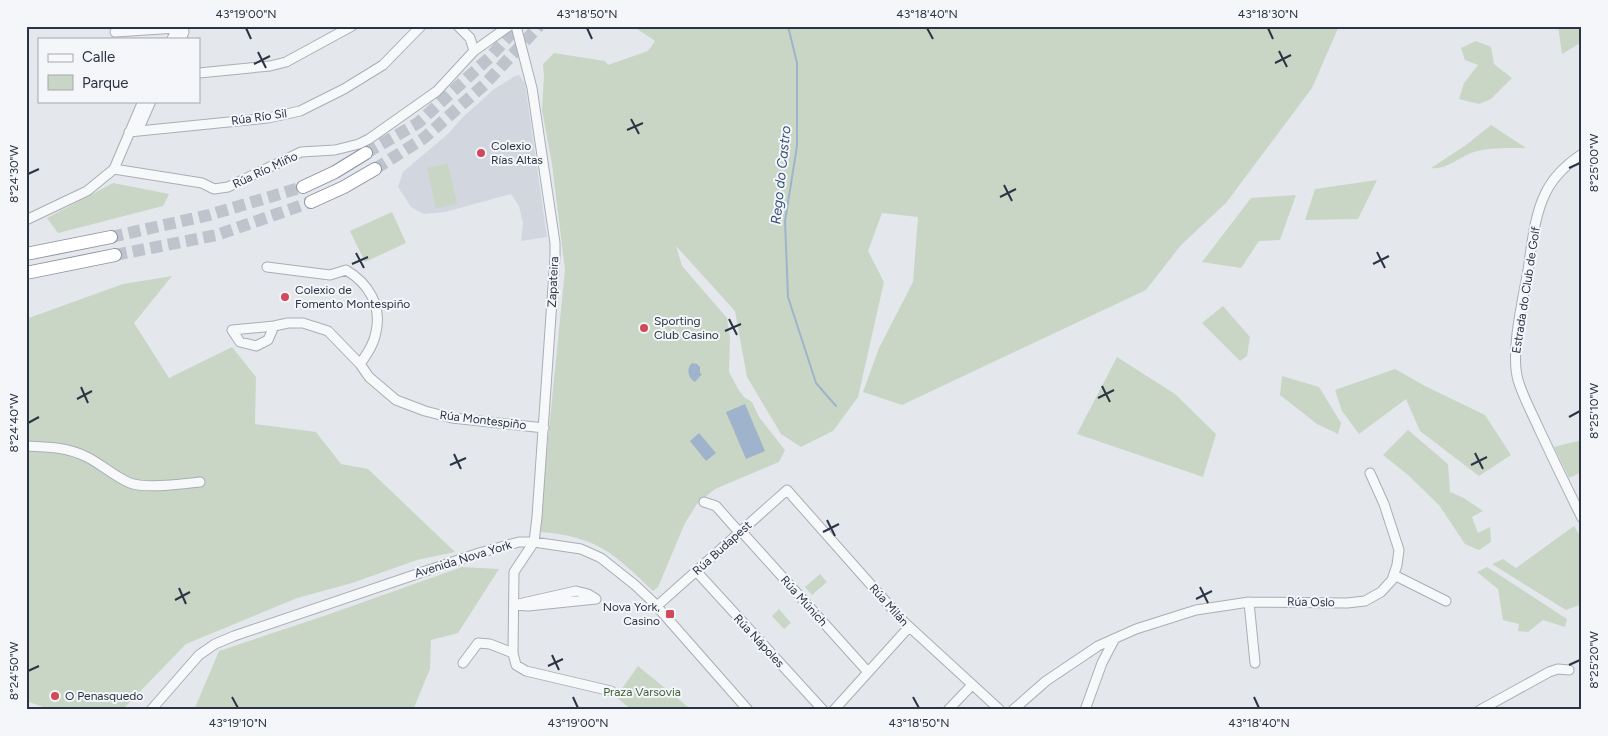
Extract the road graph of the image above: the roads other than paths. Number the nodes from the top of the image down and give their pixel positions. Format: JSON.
{"nodes":[{"id":1,"x":352,"y":26,"type":"edge"},
{"id":2,"x":421,"y":26,"type":"edge"},
{"id":3,"x":458,"y":26,"type":"edge"},
{"id":4,"x":508,"y":26,"type":"edge"},
{"id":5,"x":516,"y":26,"type":"edge"},
{"id":6,"x":180,"y":27,"type":"edge"},
{"id":7,"x":116,"y":32,"type":"dead end"},
{"id":8,"x":173,"y":38,"type":"edge"},
{"id":9,"x":181,"y":38,"type":"edge"},
{"id":10,"x":474,"y":51,"type":"junction"},
{"id":11,"x":200,"y":73,"type":"edge"},
{"id":12,"x":143,"y":102,"type":"edge"},
{"id":13,"x":151,"y":102,"type":"edge"},
{"id":14,"x":129,"y":132,"type":"junction"},
{"id":15,"x":366,"y":153,"type":"tunnel mouth"},
{"id":16,"x":1582,"y":154,"type":"edge"},
{"id":17,"x":114,"y":169,"type":"junction"},
{"id":18,"x":375,"y":169,"type":"tunnel mouth"},
{"id":19,"x":303,"y":187,"type":"tunnel mouth"},
{"id":20,"x":311,"y":202,"type":"tunnel mouth"},
{"id":21,"x":26,"y":220,"type":"edge"},
{"id":22,"x":111,"y":237,"type":"tunnel mouth"},
{"id":23,"x":26,"y":254,"type":"edge"},
{"id":24,"x":115,"y":255,"type":"tunnel mouth"},
{"id":25,"x":267,"y":267,"type":"dead end"},
{"id":26,"x":26,"y":273,"type":"edge"},
{"id":27,"x":274,"y":326,"type":"dead end"},
{"id":28,"x":360,"y":364,"type":"junction"},
{"id":29,"x":544,"y":428,"type":"junction"},
{"id":30,"x":26,"y":446,"type":"edge"},
{"id":31,"x":1370,"y":473,"type":"dead end"},
{"id":32,"x":200,"y":482,"type":"dead end"},
{"id":33,"x":787,"y":490,"type":"joint"},
{"id":34,"x":704,"y":502,"type":"dead end"},
{"id":35,"x":1582,"y":518,"type":"edge"},
{"id":36,"x":740,"y":532,"type":"junction"},
{"id":37,"x":534,"y":542,"type":"junction"},
{"id":38,"x":696,"y":571,"type":"junction"},
{"id":39,"x":1394,"y":575,"type":"junction"},
{"id":40,"x":1446,"y":601,"type":"dead end"},
{"id":41,"x":1248,"y":602,"type":"junction"},
{"id":42,"x":514,"y":606,"type":"junction"},
{"id":43,"x":657,"y":606,"type":"junction"},
{"id":44,"x":909,"y":628,"type":"junction"},
{"id":45,"x":1114,"y":640,"type":"junction"},
{"id":46,"x":513,"y":653,"type":"junction"},
{"id":47,"x":1084,"y":655,"type":"junction"},
{"id":48,"x":463,"y":663,"type":"dead end"},
{"id":49,"x":1102,"y":663,"type":"junction"},
{"id":50,"x":1255,"y":663,"type":"dead end"},
{"id":51,"x":1569,"y":670,"type":"dead end"},
{"id":52,"x":868,"y":672,"type":"junction"},
{"id":53,"x":972,"y":684,"type":"junction"},
{"id":54,"x":611,"y":691,"type":"dead end"},
{"id":55,"x":151,"y":710,"type":"edge"},
{"id":56,"x":748,"y":710,"type":"edge"},
{"id":57,"x":823,"y":710,"type":"edge"},
{"id":58,"x":834,"y":710,"type":"edge"},
{"id":59,"x":948,"y":710,"type":"edge"},
{"id":60,"x":1000,"y":710,"type":"edge"},
{"id":61,"x":1013,"y":710,"type":"edge"},
{"id":62,"x":1085,"y":710,"type":"edge"},
{"id":63,"x":1480,"y":710,"type":"edge"}],
"edges":[{"from":1,"to":11,"type":"street"},
{"from":2,"to":14,"type":"street","name":"Rúa Río Sil"},
{"from":3,"to":10,"type":"street"},
{"from":4,"to":10,"type":"street","name":"Rúa Río Miño"},
{"from":5,"to":29,"type":"street","name":"Zapateira"},
{"from":6,"to":7,"type":"street"},
{"from":6,"to":8,"type":"street"},
{"from":6,"to":9,"type":"street"},
{"from":10,"to":17,"type":"street","name":"Rúa Río Miño"},
{"from":12,"to":14,"type":"street"},
{"from":13,"to":14,"type":"street"},
{"from":14,"to":17,"type":"street"},
{"from":15,"to":19,"type":"highway"},
{"from":16,"to":35,"type":"street","name":"Estrada do Club de Golf"},
{"from":17,"to":21,"type":"street"},
{"from":18,"to":20,"type":"highway"},
{"from":22,"to":23,"type":"highway"},
{"from":24,"to":26,"type":"highway"},
{"from":25,"to":28,"type":"street"},
{"from":27,"to":28,"type":"street","name":"Rúa Montespiño"},
{"from":28,"to":29,"type":"street","name":"Rúa Montespiño"},
{"from":29,"to":37,"type":"street","name":"Zapateira"},
{"from":30,"to":32,"type":"street"},
{"from":31,"to":39,"type":"street","name":"Rúa Oslo"},
{"from":33,"to":36,"type":"street","name":"Rúa Budapest"},
{"from":33,"to":44,"type":"street","name":"Rúa Milán"},
{"from":34,"to":36,"type":"street","name":"Rúa Múnich"},
{"from":36,"to":38,"type":"street","name":"Rúa Budapest"},
{"from":36,"to":52,"type":"street","name":"Rúa Múnich"},
{"from":37,"to":42,"type":"street"},
{"from":37,"to":43,"type":"street","name":"Avenida Nova York"},
{"from":37,"to":55,"type":"street","name":"Avenida Nova York"},
{"from":38,"to":43,"type":"street","name":"Rúa Budapest"},
{"from":38,"to":57,"type":"street","name":"Rúa Nápoles"},
{"from":39,"to":40,"type":"street"},
{"from":39,"to":41,"type":"street","name":"Rúa Oslo"},
{"from":41,"to":45,"type":"street","name":"Rúa Oslo"},
{"from":41,"to":50,"type":"street"},
{"from":42,"to":42,"type":"street"},
{"from":42,"to":46,"type":"street"},
{"from":43,"to":56,"type":"street","name":"Avenida Nova York"},
{"from":44,"to":52,"type":"street"},
{"from":44,"to":53,"type":"street","name":"Rúa Milán"},
{"from":45,"to":47,"type":"street","name":"Rúa Oslo"},
{"from":45,"to":49,"type":"street"},
{"from":46,"to":48,"type":"street"},
{"from":46,"to":54,"type":"street"},
{"from":47,"to":49,"type":"street"},
{"from":47,"to":61,"type":"street","name":"Rúa Oslo"},
{"from":49,"to":62,"type":"street"},
{"from":51,"to":63,"type":"street"},
{"from":52,"to":58,"type":"street"},
{"from":53,"to":59,"type":"street"},
{"from":53,"to":60,"type":"street","name":"Rúa Milán"}]}
